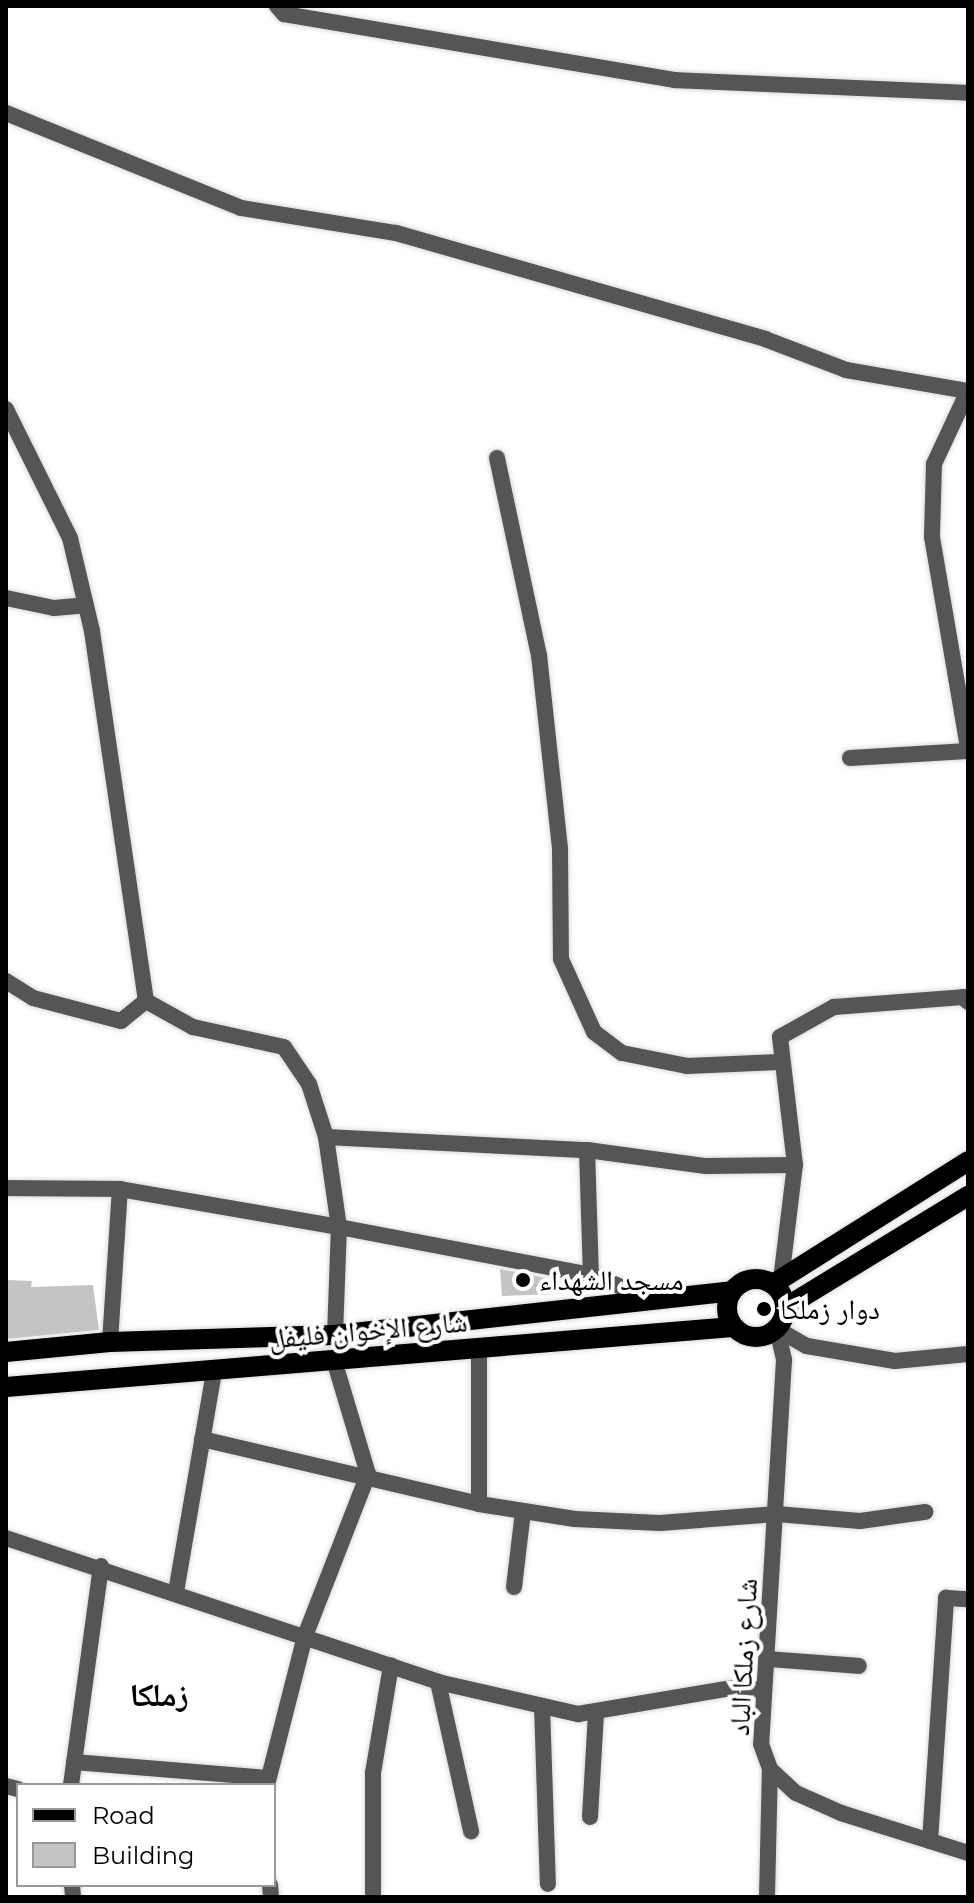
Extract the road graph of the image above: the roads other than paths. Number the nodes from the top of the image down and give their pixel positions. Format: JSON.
{"nodes":[{"id":1,"x":277,"y":6,"type":"edge"},
{"id":2,"x":968,"y":93,"type":"edge"},
{"id":3,"x":6,"y":113,"type":"edge"},
{"id":4,"x":968,"y":391,"type":"edge"},
{"id":5,"x":6,"y":409,"type":"edge"},
{"id":6,"x":497,"y":458,"type":"dead end"},
{"id":7,"x":6,"y":598,"type":"edge"},
{"id":8,"x":86,"y":605,"type":"junction"},
{"id":9,"x":968,"y":749,"type":"edge"},
{"id":10,"x":850,"y":758,"type":"dead end"},
{"id":11,"x":6,"y":981,"type":"edge"},
{"id":12,"x":146,"y":1001,"type":"junction"},
{"id":13,"x":968,"y":1002,"type":"edge"},
{"id":14,"x":779,"y":1062,"type":"junction"},
{"id":15,"x":326,"y":1137,"type":"junction"},
{"id":16,"x":587,"y":1150,"type":"junction"},
{"id":17,"x":968,"y":1161,"type":"edge"},
{"id":18,"x":795,"y":1165,"type":"junction"},
{"id":19,"x":6,"y":1188,"type":"edge"},
{"id":20,"x":120,"y":1189,"type":"junction"},
{"id":21,"x":968,"y":1196,"type":"edge"},
{"id":22,"x":339,"y":1227,"type":"junction"},
{"id":23,"x":591,"y":1275,"type":"junction"},
{"id":24,"x":777,"y":1282,"type":"junction"},
{"id":25,"x":732,"y":1291,"type":"junction"},
{"id":26,"x":652,"y":1299,"type":"junction"},
{"id":27,"x":786,"y":1307,"type":"junction"},
{"id":28,"x":733,"y":1327,"type":"junction"},
{"id":29,"x":777,"y":1329,"type":"junction"},
{"id":30,"x":335,"y":1335,"type":"junction"},
{"id":31,"x":110,"y":1342,"type":"junction"},
{"id":32,"x":479,"y":1349,"type":"junction"},
{"id":33,"x":6,"y":1352,"type":"edge"},
{"id":34,"x":968,"y":1354,"type":"edge"},
{"id":35,"x":334,"y":1360,"type":"junction"},
{"id":36,"x":214,"y":1371,"type":"junction"},
{"id":37,"x":6,"y":1387,"type":"edge"},
{"id":38,"x":202,"y":1439,"type":"junction"},
{"id":39,"x":368,"y":1474,"type":"junction"},
{"id":40,"x":479,"y":1504,"type":"junction"},
{"id":41,"x":523,"y":1512,"type":"junction"},
{"id":42,"x":925,"y":1512,"type":"dead end"},
{"id":43,"x":777,"y":1514,"type":"junction"},
{"id":44,"x":6,"y":1538,"type":"edge"},
{"id":45,"x":101,"y":1566,"type":"junction"},
{"id":46,"x":514,"y":1587,"type":"dead end"},
{"id":47,"x":176,"y":1592,"type":"junction"},
{"id":48,"x":968,"y":1599,"type":"edge"},
{"id":49,"x":305,"y":1636,"type":"junction"},
{"id":50,"x":768,"y":1659,"type":"junction"},
{"id":51,"x":391,"y":1666,"type":"junction"},
{"id":52,"x":859,"y":1666,"type":"dead end"},
{"id":53,"x":438,"y":1682,"type":"junction"},
{"id":54,"x":764,"y":1690,"type":"junction"},
{"id":55,"x":542,"y":1706,"type":"junction"},
{"id":56,"x":596,"y":1712,"type":"junction"},
{"id":57,"x":74,"y":1762,"type":"junction"},
{"id":58,"x":770,"y":1769,"type":"junction"},
{"id":59,"x":267,"y":1782,"type":"edge"},
{"id":60,"x":71,"y":1783,"type":"edge"},
{"id":61,"x":590,"y":1817,"type":"dead end"},
{"id":62,"x":471,"y":1831,"type":"dead end"},
{"id":63,"x":930,"y":1841,"type":"junction"},
{"id":64,"x":968,"y":1853,"type":"edge"},
{"id":65,"x":548,"y":1884,"type":"dead end"},
{"id":66,"x":373,"y":1897,"type":"edge"},
{"id":67,"x":767,"y":1897,"type":"edge"}],
"edges":[{"from":1,"to":2,"type":"street"},
{"from":3,"to":4,"type":"street"},
{"from":4,"to":9,"type":"street"},
{"from":5,"to":8,"type":"street"},
{"from":6,"to":14,"type":"street"},
{"from":7,"to":8,"type":"street"},
{"from":8,"to":12,"type":"street"},
{"from":9,"to":10,"type":"street"},
{"from":11,"to":12,"type":"street"},
{"from":12,"to":15,"type":"street"},
{"from":13,"to":14,"type":"street"},
{"from":14,"to":18,"type":"street"},
{"from":15,"to":16,"type":"street"},
{"from":15,"to":22,"type":"street"},
{"from":16,"to":18,"type":"street"},
{"from":16,"to":23,"type":"street"},
{"from":17,"to":24,"type":"main road"},
{"from":18,"to":24,"type":"street"},
{"from":19,"to":20,"type":"street"},
{"from":20,"to":22,"type":"street"},
{"from":20,"to":31,"type":"street"},
{"from":21,"to":27,"type":"main road"},
{"from":22,"to":23,"type":"street"},
{"from":22,"to":30,"type":"street"},
{"from":23,"to":26,"type":"street"},
{"from":24,"to":25,"type":"main road"},
{"from":24,"to":27,"type":"main road"},
{"from":25,"to":26,"type":"main road","name":"شارع الإخوان فليفل"},
{"from":25,"to":28,"type":"main road"},
{"from":26,"to":30,"type":"main road","name":"شارع الإخوان فليفل"},
{"from":27,"to":29,"type":"main road"},
{"from":28,"to":29,"type":"main road"},
{"from":28,"to":32,"type":"main road","name":"شارع الإخوان فليفل"},
{"from":29,"to":34,"type":"street"},
{"from":29,"to":43,"type":"street","name":"شارع زملكا الباد"},
{"from":30,"to":31,"type":"main road","name":"شارع الإخوان فليفل"},
{"from":31,"to":33,"type":"main road","name":"شارع الإخوان فليفل"},
{"from":32,"to":35,"type":"main road","name":"شارع الإخوان فليفل"},
{"from":32,"to":40,"type":"street"},
{"from":35,"to":36,"type":"main road","name":"شارع الإخوان فليفل"},
{"from":35,"to":39,"type":"street"},
{"from":36,"to":37,"type":"main road","name":"شارع الإخوان فليفل"},
{"from":36,"to":38,"type":"street"},
{"from":38,"to":39,"type":"street"},
{"from":38,"to":47,"type":"street"},
{"from":39,"to":40,"type":"street"},
{"from":39,"to":49,"type":"street"},
{"from":40,"to":41,"type":"street"},
{"from":41,"to":43,"type":"street"},
{"from":41,"to":46,"type":"street"},
{"from":42,"to":43,"type":"street"},
{"from":43,"to":50,"type":"street","name":"شارع زملكا الباد"},
{"from":44,"to":45,"type":"street"},
{"from":45,"to":47,"type":"street"},
{"from":45,"to":57,"type":"street"},
{"from":47,"to":49,"type":"street"},
{"from":48,"to":63,"type":"street"},
{"from":49,"to":51,"type":"street"},
{"from":49,"to":59,"type":"street"},
{"from":50,"to":52,"type":"street"},
{"from":50,"to":54,"type":"street","name":"شارع زملكا الباد"},
{"from":51,"to":53,"type":"street"},
{"from":51,"to":66,"type":"street"},
{"from":53,"to":55,"type":"street"},
{"from":53,"to":62,"type":"street"},
{"from":54,"to":56,"type":"street"},
{"from":54,"to":58,"type":"street","name":"شارع زملكا الباد"},
{"from":55,"to":56,"type":"street"},
{"from":55,"to":65,"type":"street"},
{"from":56,"to":61,"type":"street"},
{"from":57,"to":59,"type":"street"},
{"from":57,"to":60,"type":"street"},
{"from":58,"to":63,"type":"street","name":"شارع زملكا الباد"},
{"from":58,"to":67,"type":"street"},
{"from":63,"to":64,"type":"street","name":"شارع زملكا الباد"}]}
